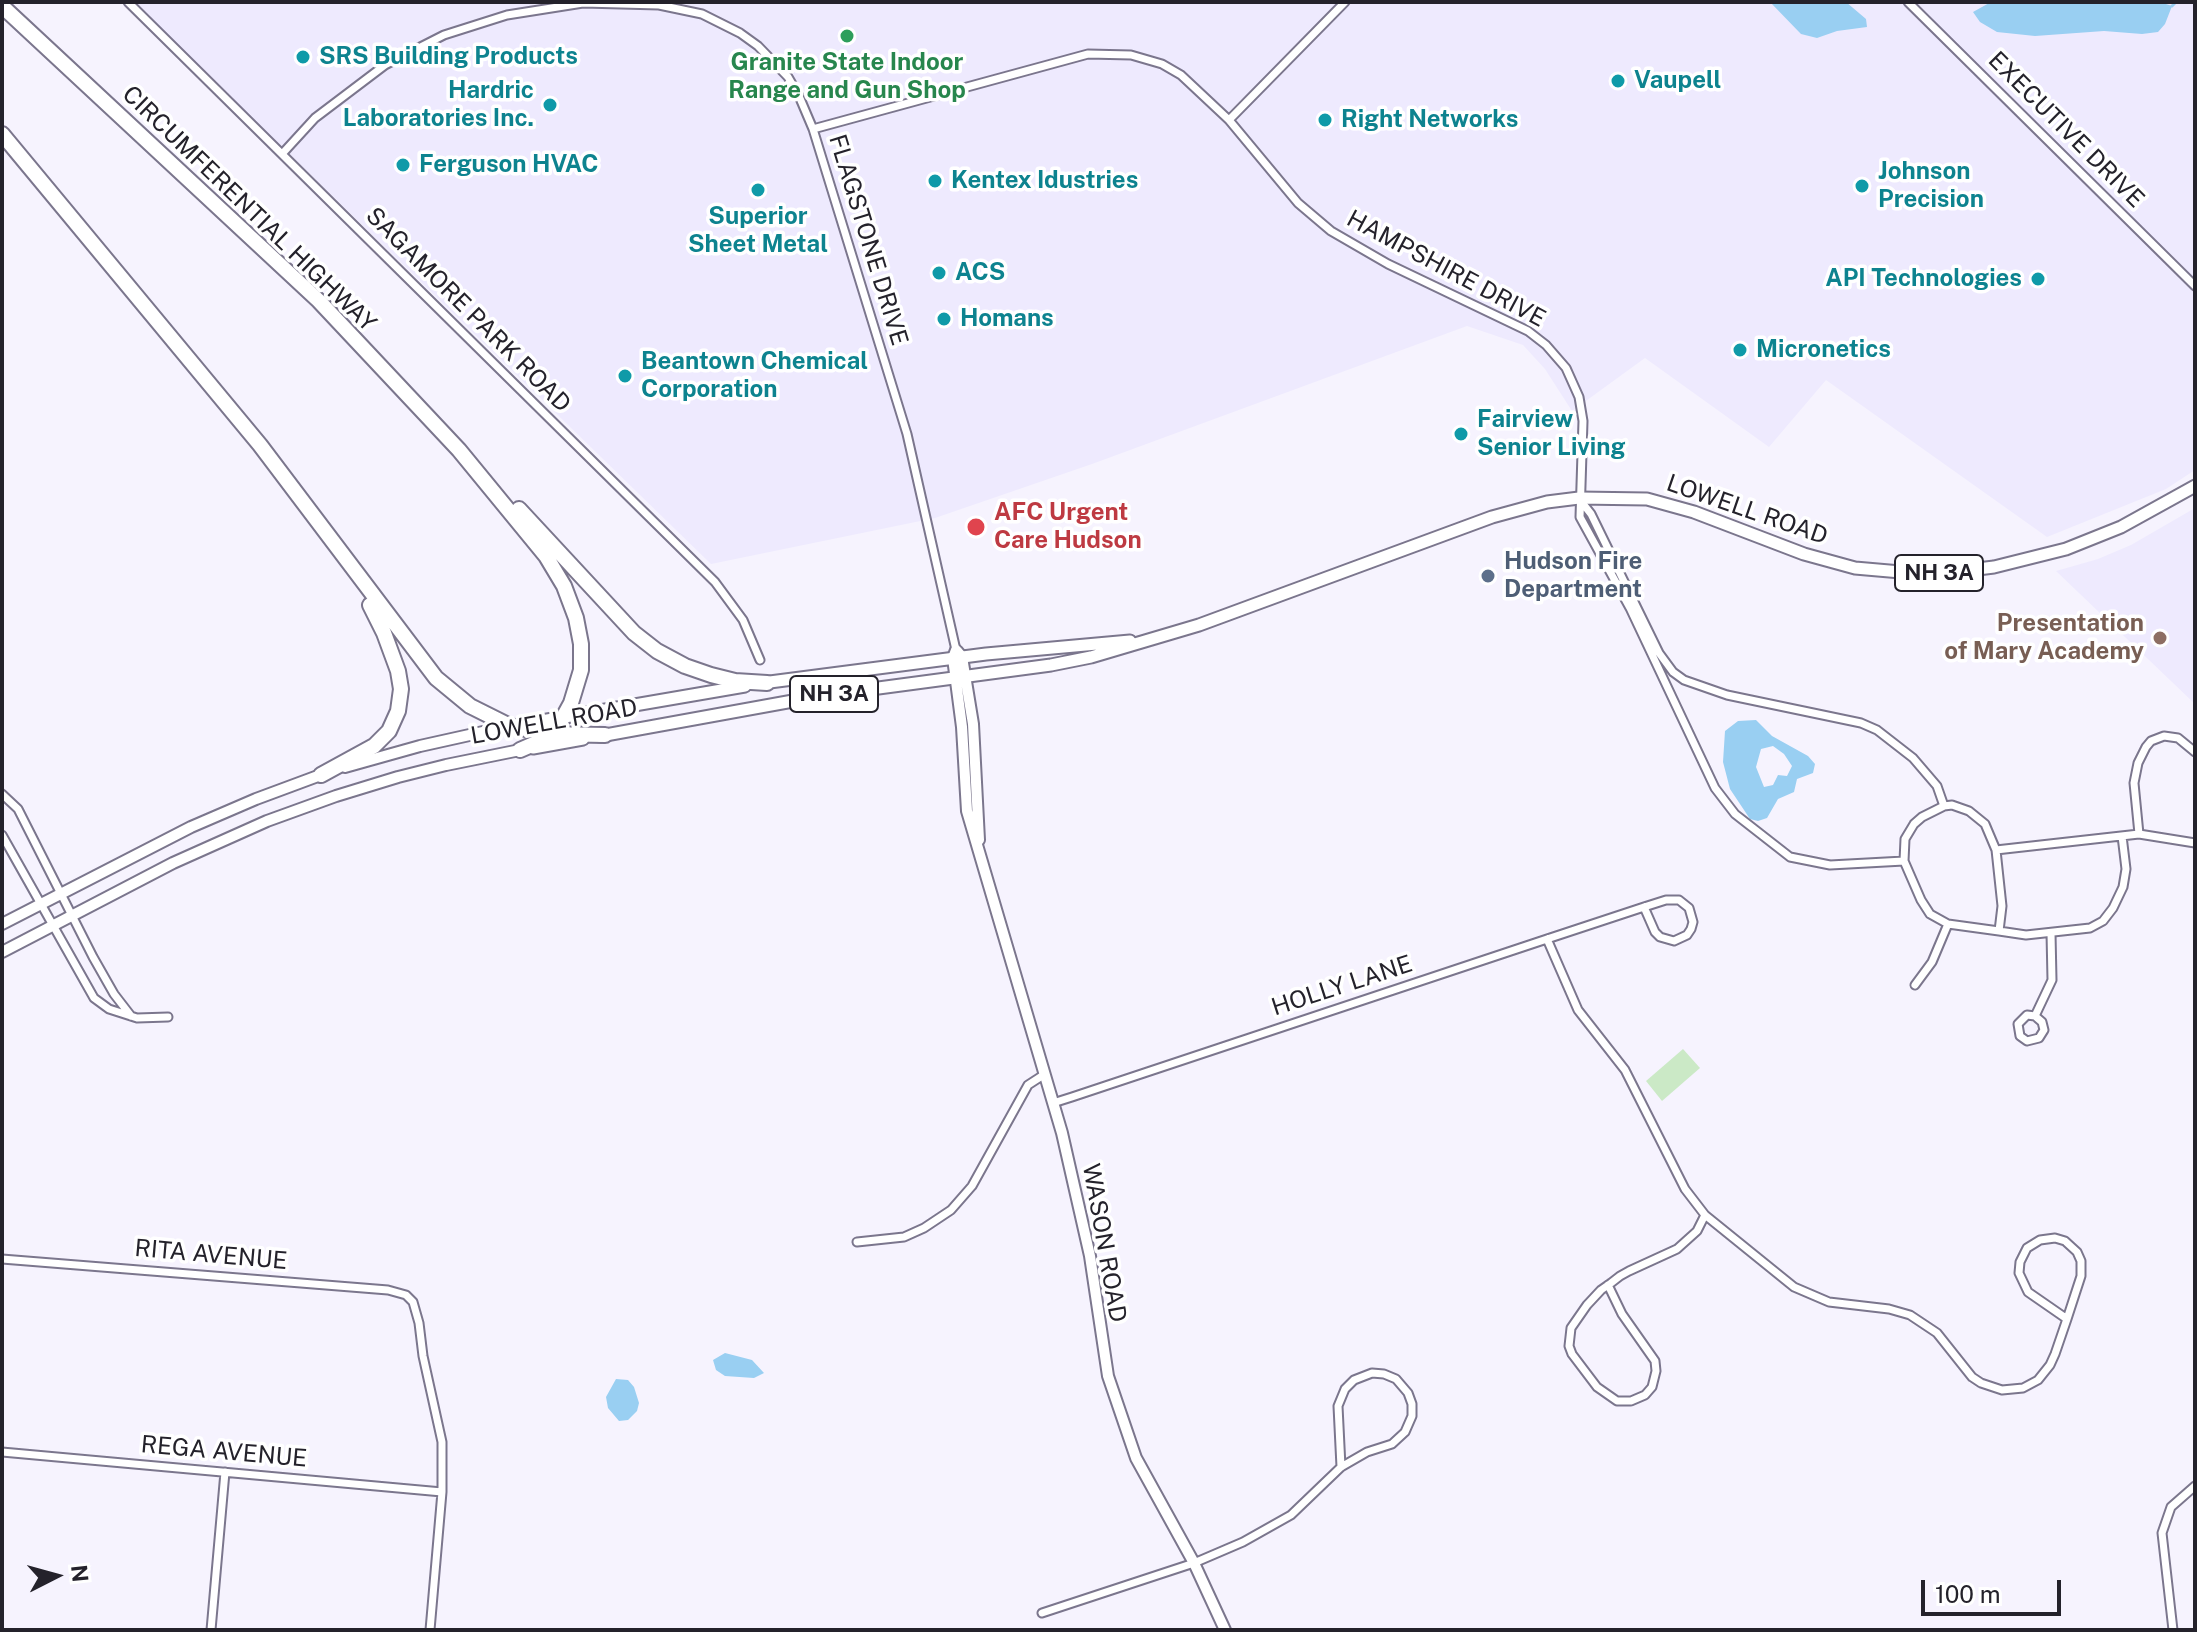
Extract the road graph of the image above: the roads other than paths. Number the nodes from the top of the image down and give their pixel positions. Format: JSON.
{"nodes":[{"id":1,"x":128,"y":2,"type":"edge"},
{"id":2,"x":1345,"y":2,"type":"edge"},
{"id":3,"x":1908,"y":2,"type":"edge"},
{"id":4,"x":2,"y":6,"type":"edge"},
{"id":5,"x":1229,"y":120,"type":"junction"},
{"id":6,"x":813,"y":129,"type":"junction"},
{"id":7,"x":2,"y":134,"type":"edge"},
{"id":8,"x":282,"y":154,"type":"junction"},
{"id":9,"x":2195,"y":286,"type":"edge"},
{"id":10,"x":459,"y":450,"type":"junction"},
{"id":11,"x":2195,"y":486,"type":"edge"},
{"id":12,"x":1579,"y":498,"type":"junction"},
{"id":13,"x":342,"y":556,"type":"junction"},
{"id":14,"x":1147,"y":641,"type":"junction"},
{"id":15,"x":957,"y":655,"type":"junction"},
{"id":16,"x":760,"y":660,"type":"dead end"},
{"id":17,"x":960,"y":677,"type":"junction"},
{"id":18,"x":1684,"y":680,"type":"junction"},
{"id":19,"x":767,"y":683,"type":"junction"},
{"id":20,"x":1666,"y":688,"type":"junction"},
{"id":21,"x":564,"y":717,"type":"junction"},
{"id":22,"x":510,"y":726,"type":"junction"},
{"id":23,"x":550,"y":734,"type":"junction"},
{"id":24,"x":605,"y":735,"type":"junction"},
{"id":25,"x":520,"y":750,"type":"junction"},
{"id":26,"x":2195,"y":752,"type":"edge"},
{"id":27,"x":321,"y":775,"type":"junction"},
{"id":28,"x":2,"y":794,"type":"edge"},
{"id":29,"x":1944,"y":806,"type":"junction"},
{"id":30,"x":2139,"y":834,"type":"junction"},
{"id":31,"x":2,"y":835,"type":"edge"},
{"id":32,"x":2122,"y":836,"type":"junction"},
{"id":33,"x":2195,"y":843,"type":"edge"},
{"id":34,"x":1996,"y":850,"type":"junction"},
{"id":35,"x":1904,"y":861,"type":"junction"},
{"id":36,"x":61,"y":893,"type":"junction"},
{"id":37,"x":40,"y":904,"type":"junction"},
{"id":38,"x":1644,"y":907,"type":"junction"},
{"id":39,"x":72,"y":916,"type":"junction"},
{"id":40,"x":2,"y":924,"type":"edge"},
{"id":41,"x":1948,"y":924,"type":"junction"},
{"id":42,"x":52,"y":926,"type":"junction"},
{"id":43,"x":1999,"y":931,"type":"junction"},
{"id":44,"x":2051,"y":933,"type":"junction"},
{"id":45,"x":1547,"y":939,"type":"junction"},
{"id":46,"x":2,"y":952,"type":"edge"},
{"id":47,"x":1915,"y":985,"type":"dead end"},
{"id":48,"x":2035,"y":1016,"type":"dead end"},
{"id":49,"x":132,"y":1017,"type":"junction"},
{"id":50,"x":168,"y":1017,"type":"dead end"},
{"id":51,"x":1045,"y":1074,"type":"junction"},
{"id":52,"x":1053,"y":1103,"type":"junction"},
{"id":53,"x":1705,"y":1215,"type":"junction"},
{"id":54,"x":857,"y":1242,"type":"dead end"},
{"id":55,"x":2,"y":1259,"type":"edge"},
{"id":56,"x":1608,"y":1285,"type":"junction"},
{"id":57,"x":2067,"y":1319,"type":"junction"},
{"id":58,"x":2,"y":1452,"type":"edge"},
{"id":59,"x":1341,"y":1467,"type":"junction"},
{"id":60,"x":225,"y":1472,"type":"junction"},
{"id":61,"x":2195,"y":1486,"type":"edge"},
{"id":62,"x":442,"y":1492,"type":"junction"},
{"id":63,"x":1194,"y":1563,"type":"junction"},
{"id":64,"x":1042,"y":1613,"type":"dead end"},
{"id":65,"x":211,"y":1630,"type":"edge"},
{"id":66,"x":430,"y":1630,"type":"edge"},
{"id":67,"x":1225,"y":1630,"type":"edge"},
{"id":68,"x":2173,"y":1630,"type":"edge"}],
"edges":[{"from":1,"to":8,"type":"street","name":"SAGAMORE PARK ROAD"},
{"from":2,"to":5,"type":"street"},
{"from":3,"to":9,"type":"street","name":"EXECUTIVE DRIVE"},
{"from":4,"to":10,"type":"highway","name":"CIRCUMFERENTIAL HIGHWAY"},
{"from":5,"to":6,"type":"street","name":"HAMPSHIRE DRIVE"},
{"from":5,"to":12,"type":"street","name":"HAMPSHIRE DRIVE"},
{"from":6,"to":8,"type":"street","name":"FLAGSTONE DRIVE"},
{"from":6,"to":15,"type":"street","name":"FLAGSTONE DRIVE"},
{"from":7,"to":13,"type":"highway"},
{"from":8,"to":16,"type":"street","name":"SAGAMORE PARK ROAD"},
{"from":10,"to":19,"type":"highway"},
{"from":10,"to":21,"type":"highway"},
{"from":11,"to":12,"type":"main road","name":"LOWELL ROAD","number":"NH 3A"},
{"from":12,"to":14,"type":"main road","name":"LOWELL ROAD","number":"NH 3A"},
{"from":12,"to":18,"type":"street"},
{"from":12,"to":20,"type":"street","name":"HAMPSHIRE DRIVE"},
{"from":13,"to":22,"type":"highway"},
{"from":13,"to":27,"type":"highway"},
{"from":14,"to":15,"type":"main road","name":"LOWELL ROAD","number":"NH 3A"},
{"from":14,"to":17,"type":"main road","name":"LOWELL ROAD","number":"NH 3A"},
{"from":15,"to":17,"type":"main road","name":"WASON ROAD"},
{"from":15,"to":19,"type":"main road","name":"LOWELL ROAD","number":"NH 3A"},
{"from":17,"to":24,"type":"main road","name":"LOWELL ROAD","number":"NH 3A"},
{"from":17,"to":51,"type":"main road","name":"WASON ROAD"},
{"from":18,"to":20,"type":"street"},
{"from":18,"to":29,"type":"street"},
{"from":19,"to":21,"type":"main road","name":"LOWELL ROAD","number":"NH 3A"},
{"from":20,"to":35,"type":"street","name":"HAMPSHIRE DRIVE"},
{"from":21,"to":22,"type":"main road","name":"LOWELL ROAD","number":"NH 3A"},
{"from":21,"to":23,"type":"highway"},
{"from":22,"to":23,"type":"highway"},
{"from":22,"to":27,"type":"main road","name":"LOWELL ROAD","number":"NH 3A"},
{"from":23,"to":24,"type":"highway"},
{"from":23,"to":25,"type":"highway"},
{"from":24,"to":25,"type":"main road","name":"LOWELL ROAD","number":"NH 3A"},
{"from":25,"to":39,"type":"main road","name":"LOWELL ROAD","number":"NH 3A"},
{"from":26,"to":30,"type":"street"},
{"from":27,"to":36,"type":"main road","name":"LOWELL ROAD","number":"NH 3A"},
{"from":28,"to":36,"type":"street"},
{"from":29,"to":34,"type":"street"},
{"from":29,"to":35,"type":"street"},
{"from":30,"to":32,"type":"street"},
{"from":30,"to":33,"type":"street"},
{"from":31,"to":37,"type":"street"},
{"from":32,"to":34,"type":"street"},
{"from":32,"to":44,"type":"street"},
{"from":34,"to":43,"type":"street"},
{"from":35,"to":41,"type":"street"},
{"from":36,"to":37,"type":"main road","name":"LOWELL ROAD","number":"NH 3A"},
{"from":36,"to":39,"type":"street"},
{"from":37,"to":40,"type":"main road","name":"LOWELL ROAD","number":"NH 3A"},
{"from":37,"to":42,"type":"street"},
{"from":38,"to":38,"type":"street","name":"HOLLY LANE"},
{"from":38,"to":45,"type":"street","name":"HOLLY LANE"},
{"from":39,"to":42,"type":"main road","name":"LOWELL ROAD","number":"NH 3A"},
{"from":39,"to":49,"type":"street"},
{"from":41,"to":43,"type":"street"},
{"from":41,"to":47,"type":"street"},
{"from":42,"to":46,"type":"main road","name":"LOWELL ROAD","number":"NH 3A"},
{"from":42,"to":49,"type":"street"},
{"from":43,"to":44,"type":"street"},
{"from":44,"to":48,"type":"street"},
{"from":45,"to":52,"type":"street","name":"HOLLY LANE"},
{"from":45,"to":53,"type":"street"},
{"from":49,"to":50,"type":"street"},
{"from":51,"to":52,"type":"main road","name":"WASON ROAD"},
{"from":51,"to":54,"type":"street"},
{"from":52,"to":63,"type":"main road","name":"WASON ROAD"},
{"from":53,"to":56,"type":"street"},
{"from":53,"to":57,"type":"street"},
{"from":55,"to":62,"type":"street","name":"RITA AVENUE"},
{"from":56,"to":56,"type":"street"},
{"from":57,"to":57,"type":"street"},
{"from":58,"to":60,"type":"street","name":"REGA AVENUE"},
{"from":59,"to":59,"type":"street"},
{"from":59,"to":63,"type":"street"},
{"from":60,"to":62,"type":"street","name":"REGA AVENUE"},
{"from":60,"to":65,"type":"street"},
{"from":61,"to":68,"type":"street"},
{"from":62,"to":66,"type":"street"},
{"from":63,"to":64,"type":"street"},
{"from":63,"to":67,"type":"main road","name":"WASON ROAD"}]}
